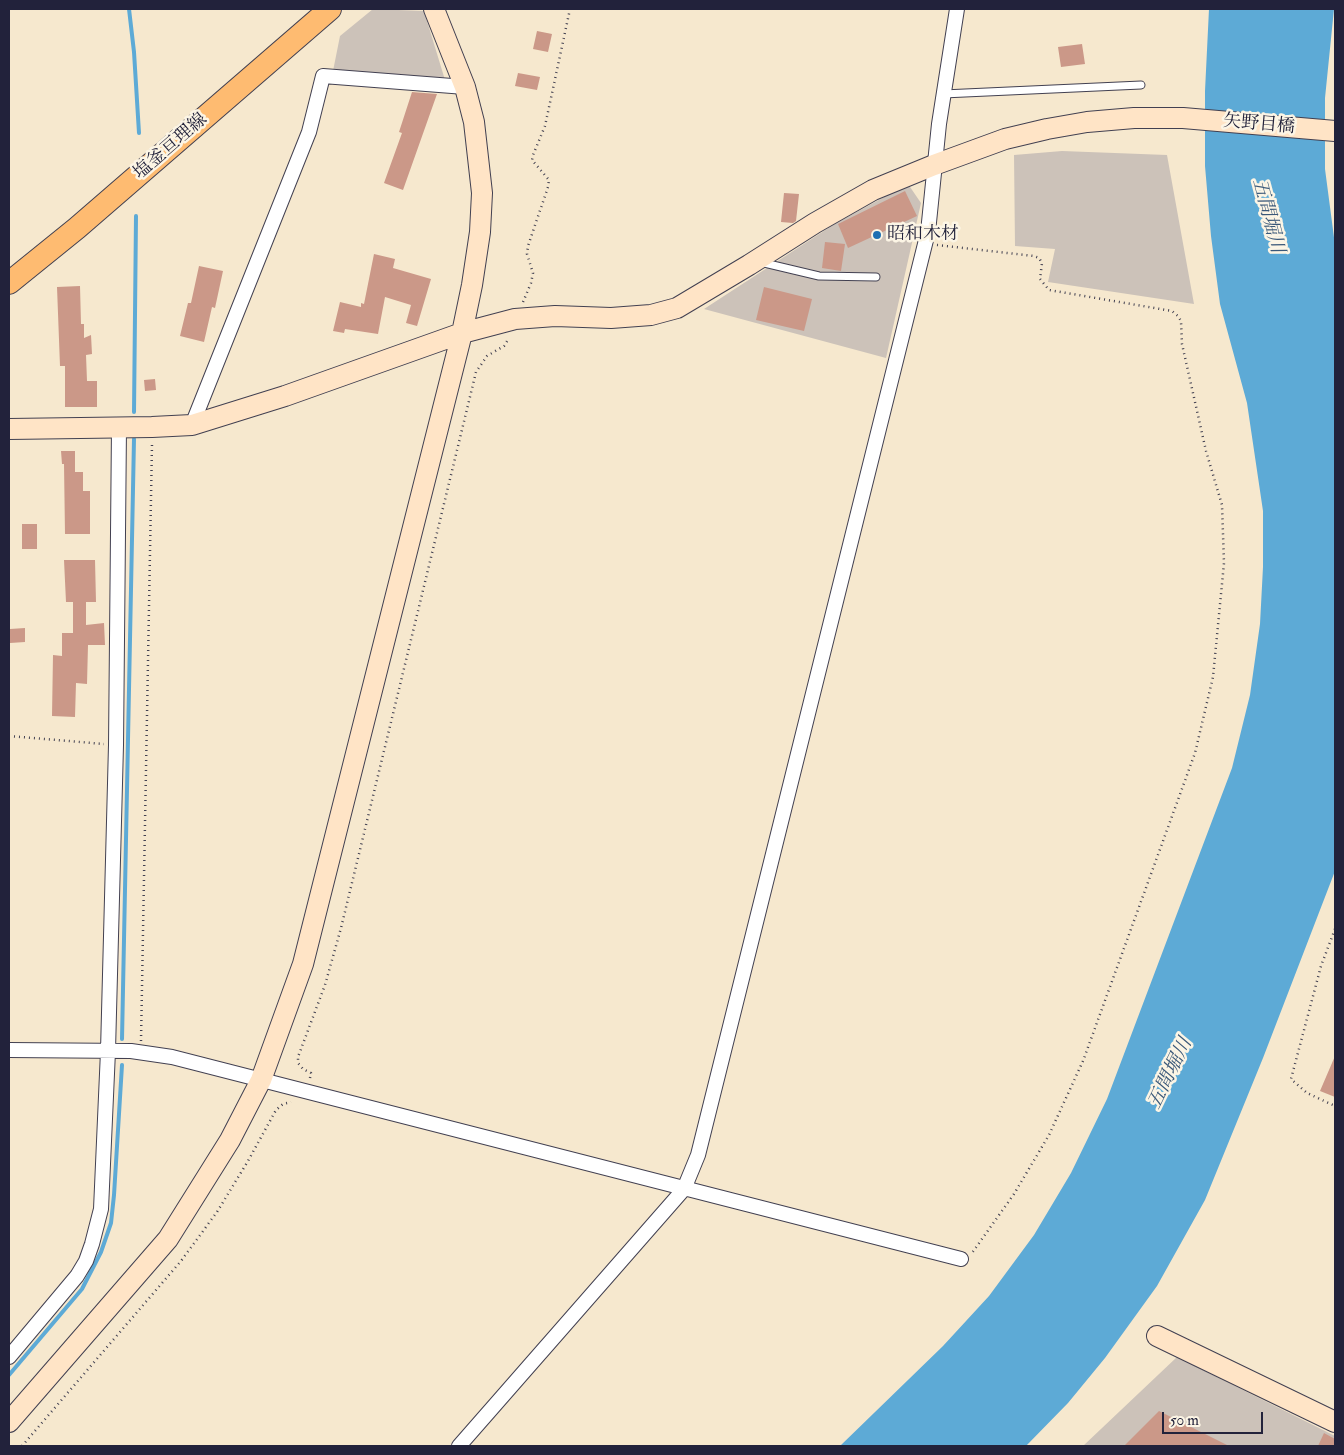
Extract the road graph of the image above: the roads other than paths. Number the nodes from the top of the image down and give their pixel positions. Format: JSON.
{"nodes":[{"id":1,"x":330,"y":9,"type":"edge"},
{"id":2,"x":434,"y":9,"type":"edge"},
{"id":3,"x":957,"y":9,"type":"edge"},
{"id":4,"x":1141,"y":85,"type":"dead end"},
{"id":5,"x":465,"y":87,"type":"junction"},
{"id":6,"x":944,"y":94,"type":"junction"},
{"id":7,"x":1335,"y":132,"type":"edge"},
{"id":8,"x":934,"y":165,"type":"junction"},
{"id":9,"x":757,"y":261,"type":"junction"},
{"id":10,"x":876,"y":277,"type":"dead end"},
{"id":11,"x":9,"y":283,"type":"edge"},
{"id":12,"x":462,"y":333,"type":"junction"},
{"id":13,"x":192,"y":425,"type":"junction"},
{"id":14,"x":119,"y":428,"type":"junction"},
{"id":15,"x":9,"y":429,"type":"edge"},
{"id":16,"x":9,"y":1050,"type":"edge"},
{"id":17,"x":108,"y":1051,"type":"junction"},
{"id":18,"x":261,"y":1080,"type":"junction"},
{"id":19,"x":684,"y":1189,"type":"junction"},
{"id":20,"x":961,"y":1259,"type":"road end"},
{"id":21,"x":1157,"y":1336,"type":"dead end"},
{"id":22,"x":9,"y":1356,"type":"edge"},
{"id":23,"x":9,"y":1422,"type":"edge"},
{"id":24,"x":1335,"y":1422,"type":"edge"},
{"id":25,"x":459,"y":1446,"type":"edge"}],
"edges":[{"from":1,"to":11,"type":"main road","name":"塩釜亘理線"},
{"from":2,"to":5,"type":"street"},
{"from":3,"to":6,"type":"street"},
{"from":4,"to":6,"type":"lane"},
{"from":5,"to":12,"type":"street"},
{"from":5,"to":13,"type":"street"},
{"from":6,"to":8,"type":"street"},
{"from":7,"to":8,"type":"street","name":"矢野目橋"},
{"from":8,"to":9,"type":"street","name":"矢野目橋"},
{"from":8,"to":19,"type":"street"},
{"from":9,"to":10,"type":"lane"},
{"from":9,"to":12,"type":"street","name":"矢野目橋"},
{"from":12,"to":13,"type":"street","name":"矢野目橋"},
{"from":12,"to":18,"type":"street"},
{"from":13,"to":14,"type":"street","name":"矢野目橋"},
{"from":14,"to":15,"type":"street","name":"矢野目橋"},
{"from":14,"to":17,"type":"street"},
{"from":16,"to":17,"type":"street"},
{"from":17,"to":18,"type":"street"},
{"from":17,"to":22,"type":"street"},
{"from":18,"to":19,"type":"street"},
{"from":18,"to":23,"type":"street"},
{"from":19,"to":20,"type":"street"},
{"from":19,"to":25,"type":"street"},
{"from":21,"to":24,"type":"street"}]}
